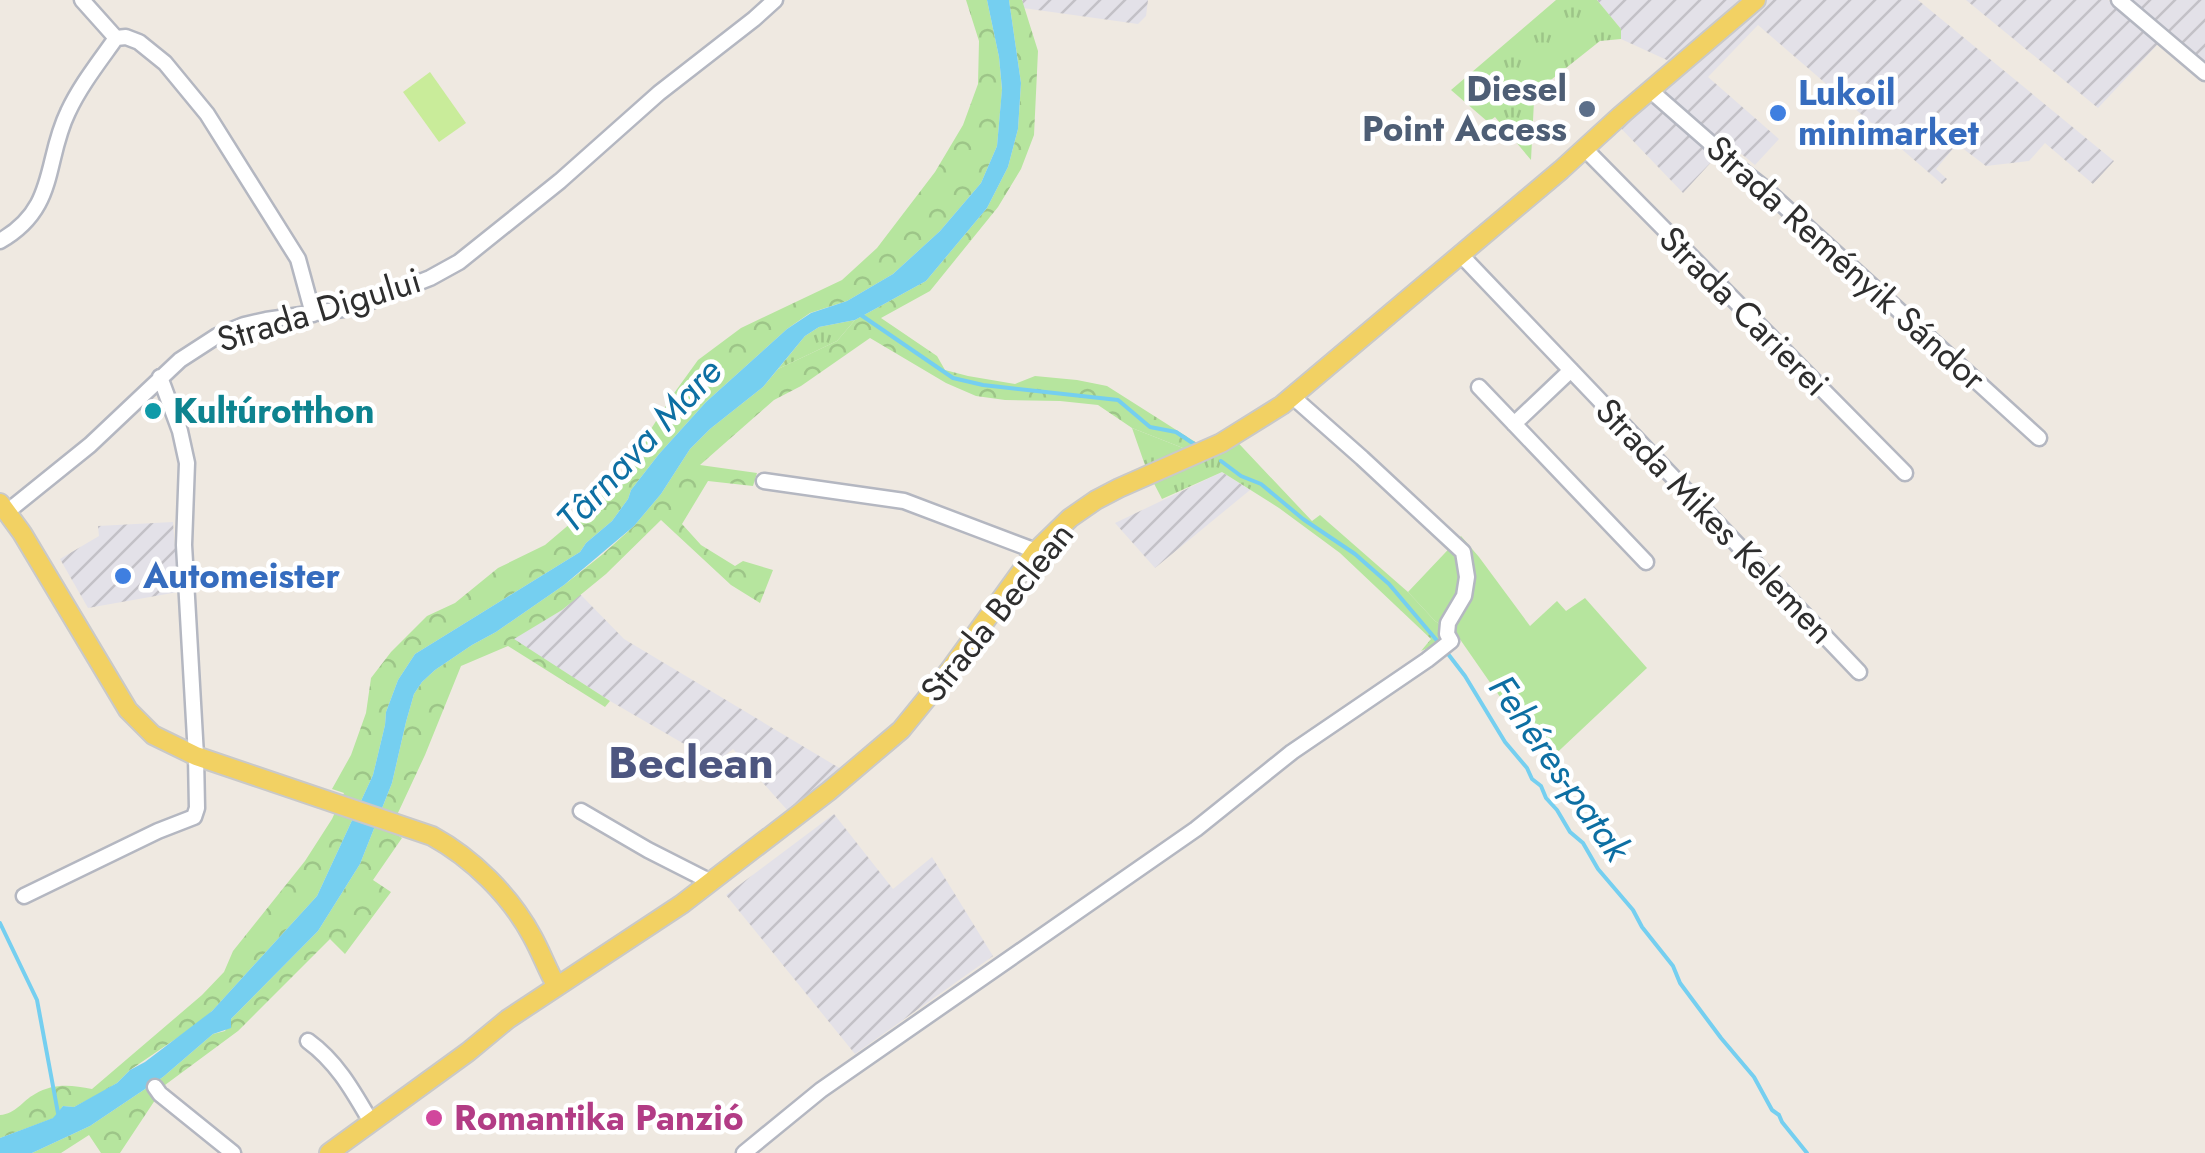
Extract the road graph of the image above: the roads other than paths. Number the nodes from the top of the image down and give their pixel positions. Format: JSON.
{"nodes":[{"id":1,"x":82,"y":0,"type":"edge"},
{"id":2,"x":775,"y":0,"type":"edge"},
{"id":3,"x":1756,"y":0,"type":"edge"},
{"id":4,"x":2119,"y":0,"type":"edge"},
{"id":5,"x":116,"y":38,"type":"junction"},
{"id":6,"x":2205,"y":73,"type":"edge"},
{"id":7,"x":1651,"y":91,"type":"junction"},
{"id":8,"x":1585,"y":149,"type":"junction"},
{"id":9,"x":0,"y":242,"type":"edge"},
{"id":10,"x":1460,"y":255,"type":"junction"},
{"id":11,"x":313,"y":314,"type":"junction"},
{"id":12,"x":1571,"y":370,"type":"junction"},
{"id":13,"x":160,"y":377,"type":"junction"},
{"id":14,"x":1479,"y":387,"type":"dead end"},
{"id":15,"x":1292,"y":397,"type":"junction"},
{"id":16,"x":1514,"y":424,"type":"junction"},
{"id":17,"x":2039,"y":438,"type":"dead end"},
{"id":18,"x":1904,"y":473,"type":"dead end"},
{"id":19,"x":764,"y":481,"type":"dead end"},
{"id":20,"x":3,"y":508,"type":"edge"},
{"id":21,"x":1036,"y":551,"type":"junction"},
{"id":22,"x":1646,"y":562,"type":"dead end"},
{"id":23,"x":1860,"y":672,"type":"dead end"},
{"id":24,"x":196,"y":756,"type":"junction"},
{"id":25,"x":582,"y":811,"type":"dead end"},
{"id":26,"x":711,"y":882,"type":"junction"},
{"id":27,"x":24,"y":896,"type":"dead end"},
{"id":28,"x":556,"y":985,"type":"junction"},
{"id":29,"x":308,"y":1041,"type":"dead end"},
{"id":30,"x":156,"y":1087,"type":"dead end"},
{"id":31,"x":371,"y":1122,"type":"junction"},
{"id":32,"x":233,"y":1153,"type":"edge"},
{"id":33,"x":329,"y":1153,"type":"edge"},
{"id":34,"x":744,"y":1153,"type":"edge"}],
"edges":[{"from":1,"to":5,"type":"street"},
{"from":2,"to":11,"type":"street","name":"Strada Digului"},
{"from":3,"to":7,"type":"main road","name":"Strada Beclean"},
{"from":4,"to":6,"type":"street"},
{"from":5,"to":9,"type":"street"},
{"from":5,"to":11,"type":"street"},
{"from":7,"to":8,"type":"main road","name":"Strada Beclean"},
{"from":7,"to":17,"type":"street","name":"Strada Reményik Sándor"},
{"from":8,"to":10,"type":"main road","name":"Strada Beclean"},
{"from":8,"to":18,"type":"street","name":"Strada Carierei"},
{"from":10,"to":12,"type":"street","name":"Strada Mikes Kelemen"},
{"from":10,"to":15,"type":"main road","name":"Strada Beclean"},
{"from":11,"to":13,"type":"street","name":"Strada Digului"},
{"from":12,"to":16,"type":"street","name":"Strada Mikes Kelemen"},
{"from":12,"to":23,"type":"street","name":"Strada Mikes Kelemen"},
{"from":13,"to":20,"type":"street","name":"Strada Digului"},
{"from":13,"to":24,"type":"street"},
{"from":14,"to":16,"type":"street"},
{"from":15,"to":21,"type":"main road","name":"Strada Beclean"},
{"from":15,"to":34,"type":"street"},
{"from":16,"to":22,"type":"street"},
{"from":19,"to":21,"type":"street"},
{"from":20,"to":24,"type":"main road"},
{"from":21,"to":26,"type":"main road","name":"Strada Beclean"},
{"from":24,"to":27,"type":"street"},
{"from":24,"to":28,"type":"main road"},
{"from":25,"to":26,"type":"street"},
{"from":26,"to":28,"type":"main road","name":"Strada Beclean"},
{"from":28,"to":31,"type":"main road","name":"Strada Beclean"},
{"from":29,"to":31,"type":"street"},
{"from":30,"to":32,"type":"street"},
{"from":31,"to":33,"type":"main road","name":"Strada Beclean"}]}
